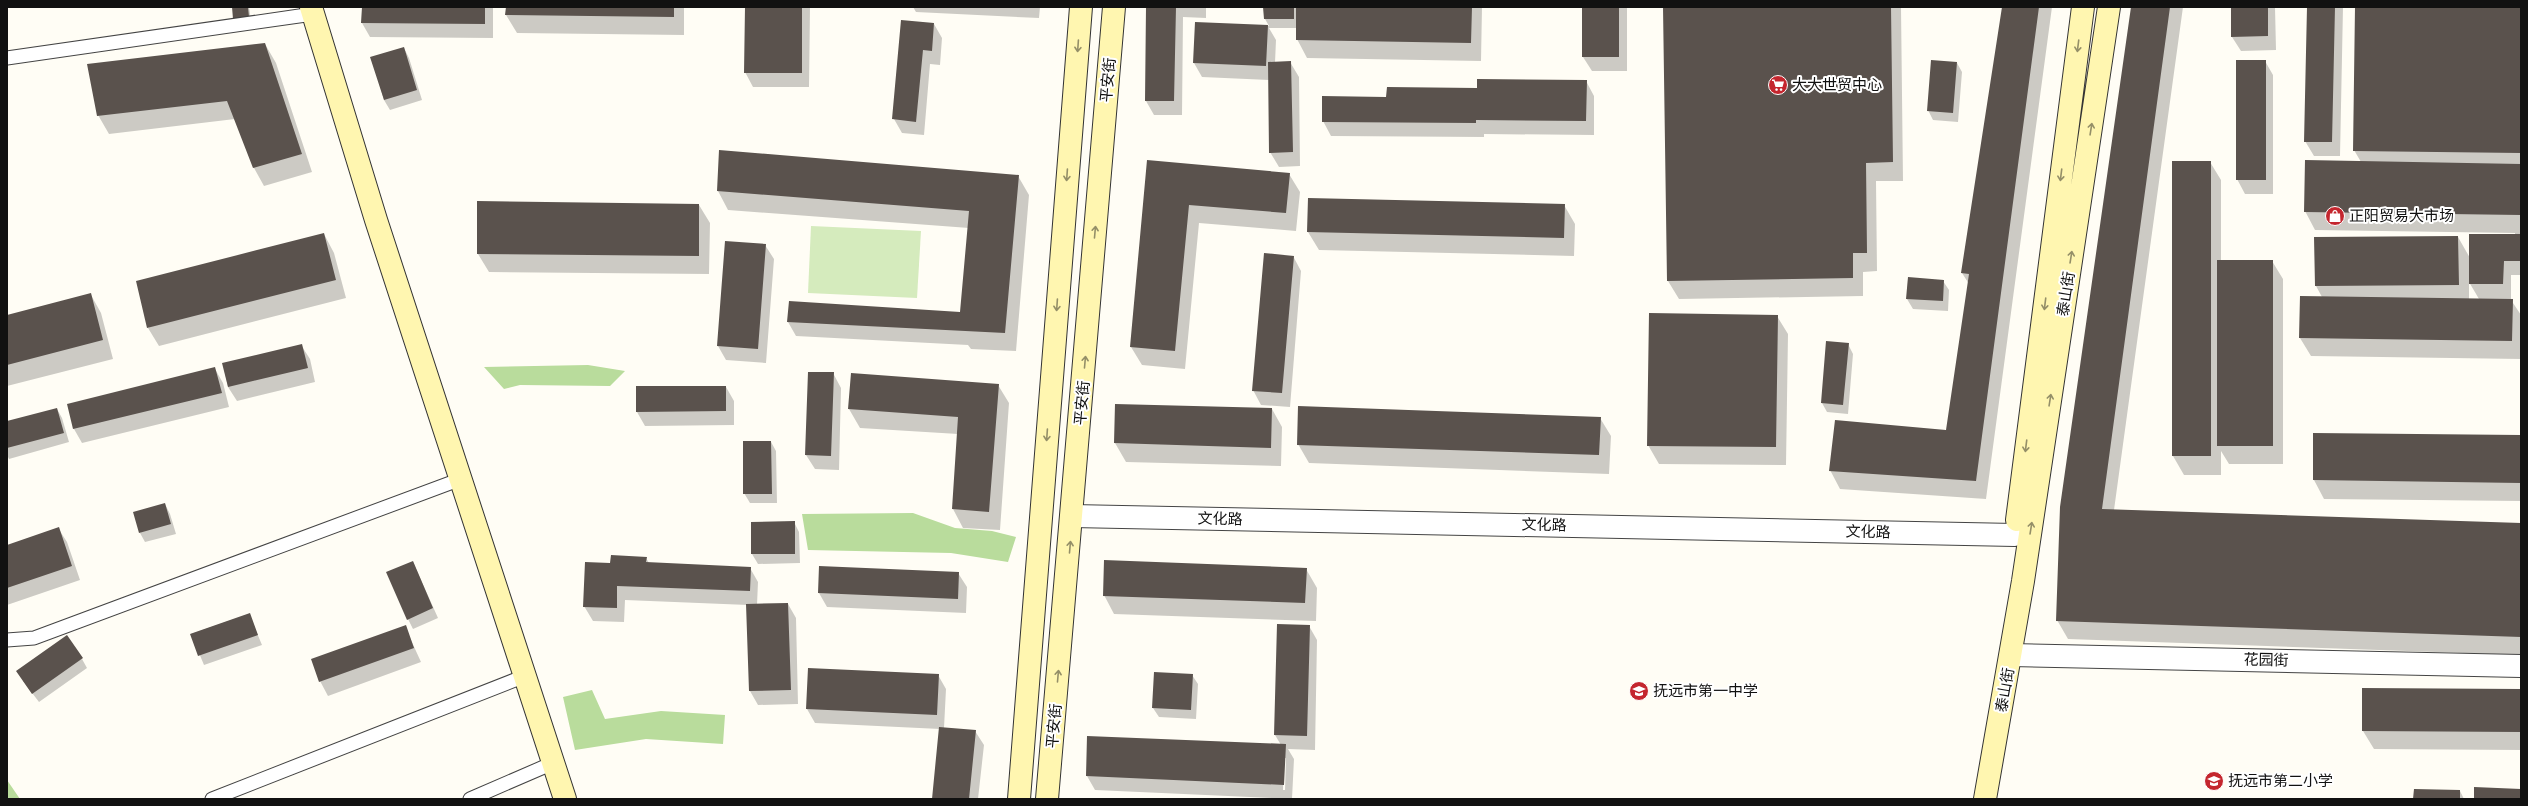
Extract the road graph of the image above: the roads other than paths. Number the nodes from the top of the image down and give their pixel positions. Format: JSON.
{"nodes":[{"id":1,"x":1081,"y":7,"type":"edge"},
{"id":2,"x":1114,"y":7,"type":"edge"},
{"id":3,"x":2082,"y":7,"type":"edge"},
{"id":4,"x":2109,"y":7,"type":"edge"},
{"id":5,"x":312,"y":10,"type":"edge"},
{"id":6,"x":7,"y":58,"type":"edge"},
{"id":7,"x":461,"y":479,"type":"junction"},
{"id":8,"x":1072,"y":516,"type":"junction"},
{"id":9,"x":2015,"y":535,"type":"junction"},
{"id":10,"x":2023,"y":580,"type":"junction"},
{"id":11,"x":7,"y":640,"type":"edge"},
{"id":12,"x":2011,"y":655,"type":"junction"},
{"id":13,"x":2521,"y":666,"type":"edge"},
{"id":14,"x":525,"y":676,"type":"junction"},
{"id":15,"x":553,"y":763,"type":"junction"},
{"id":16,"x":212,"y":799,"type":"edge"},
{"id":17,"x":470,"y":799,"type":"edge"},
{"id":18,"x":565,"y":799,"type":"edge"},
{"id":19,"x":1019,"y":799,"type":"edge"},
{"id":20,"x":1047,"y":799,"type":"edge"},
{"id":21,"x":1985,"y":799,"type":"edge"}],
"edges":[{"from":1,"to":19,"type":"main road","name":"平安街","one_way":true},
{"from":8,"to":2,"type":"main road","name":"平安街","one_way":true},
{"from":3,"to":9,"type":"main road","name":"泰山街","one_way":true},
{"from":10,"to":4,"type":"main road","name":"泰山街","one_way":true},
{"from":5,"to":6,"type":"lane"},
{"from":5,"to":7,"type":"main road"},
{"from":7,"to":11,"type":"lane"},
{"from":7,"to":14,"type":"main road"},
{"from":8,"to":9,"type":"street","name":"文化路"},
{"from":20,"to":8,"type":"main road","name":"平安街","one_way":true},
{"from":9,"to":10,"type":"main road","name":"泰山街"},
{"from":10,"to":12,"type":"main road","name":"泰山街"},
{"from":12,"to":13,"type":"street","name":"花园街"},
{"from":12,"to":21,"type":"main road","name":"泰山街"},
{"from":14,"to":15,"type":"main road"},
{"from":14,"to":16,"type":"lane"},
{"from":15,"to":17,"type":"lane"},
{"from":15,"to":18,"type":"main road"}]}
